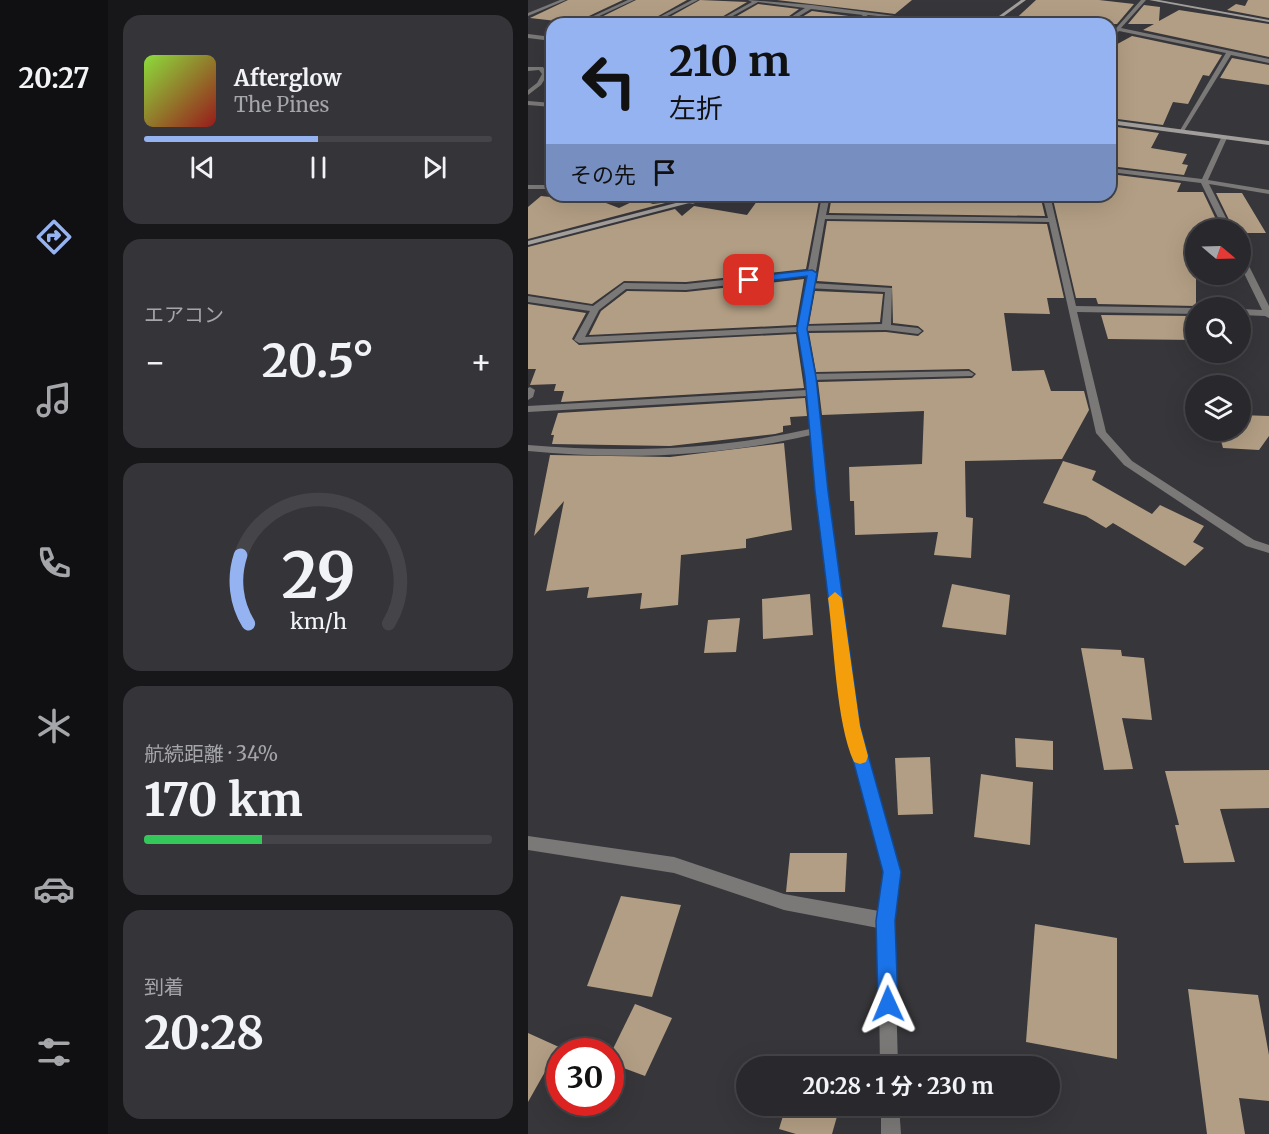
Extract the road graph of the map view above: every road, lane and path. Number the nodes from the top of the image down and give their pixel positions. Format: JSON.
{"nodes":[{"id":1,"x":564,"y":0,"type":"edge"},
{"id":2,"x":632,"y":0,"type":"edge"},
{"id":3,"x":696,"y":0,"type":"edge"},
{"id":4,"x":750,"y":0,"type":"edge"},
{"id":5,"x":802,"y":0,"type":"edge"},
{"id":6,"x":1024,"y":0,"type":"edge"},
{"id":7,"x":1144,"y":0,"type":"edge"},
{"id":8,"x":1150,"y":0,"type":"edge"},
{"id":9,"x":757,"y":1,"type":"edge"},
{"id":10,"x":797,"y":5,"type":"junction"},
{"id":11,"x":812,"y":6,"type":"junction"},
{"id":12,"x":869,"y":12,"type":"junction"},
{"id":13,"x":528,"y":15,"type":"edge"},
{"id":14,"x":592,"y":18,"type":"edge"},
{"id":15,"x":660,"y":18,"type":"edge"},
{"id":16,"x":725,"y":18,"type":"edge"},
{"id":17,"x":792,"y":18,"type":"edge"},
{"id":18,"x":860,"y":18,"type":"edge"},
{"id":19,"x":911,"y":18,"type":"edge"},
{"id":20,"x":998,"y":18,"type":"edge"},
{"id":21,"x":1269,"y":21,"type":"edge"},
{"id":22,"x":1118,"y":29,"type":"junction"},
{"id":23,"x":1116,"y":31,"type":"edge"},
{"id":24,"x":530,"y":38,"type":"edge"},
{"id":25,"x":546,"y":38,"type":"edge"},
{"id":26,"x":1229,"y":53,"type":"junction"},
{"id":27,"x":1269,"y":61,"type":"edge"},
{"id":28,"x":541,"y":68,"type":"junction"},
{"id":29,"x":546,"y":68,"type":"edge"},
{"id":30,"x":528,"y":69,"type":"edge"},
{"id":31,"x":528,"y":93,"type":"edge"},
{"id":32,"x":528,"y":103,"type":"edge"},
{"id":33,"x":546,"y":104,"type":"edge"},
{"id":34,"x":1116,"y":123,"type":"edge"},
{"id":35,"x":1181,"y":131,"type":"junction"},
{"id":36,"x":1224,"y":138,"type":"junction"},
{"id":37,"x":1269,"y":143,"type":"edge"},
{"id":38,"x":1116,"y":171,"type":"edge"},
{"id":39,"x":1204,"y":181,"type":"junction"},
{"id":40,"x":528,"y":187,"type":"edge"},
{"id":41,"x":546,"y":187,"type":"edge"},
{"id":42,"x":1269,"y":192,"type":"edge"},
{"id":43,"x":687,"y":201,"type":"edge"},
{"id":44,"x":696,"y":201,"type":"edge"},
{"id":45,"x":825,"y":201,"type":"edge"},
{"id":46,"x":1047,"y":201,"type":"edge"},
{"id":47,"x":693,"y":202,"type":"junction"},
{"id":48,"x":822,"y":218,"type":"junction"},
{"id":49,"x":1222,"y":219,"type":"edge"},
{"id":50,"x":1052,"y":220,"type":"junction"},
{"id":51,"x":528,"y":243,"type":"edge"},
{"id":52,"x":812,"y":273,"type":"junction"},
{"id":53,"x":1251,"y":279,"type":"edge"},
{"id":54,"x":810,"y":286,"type":"junction"},
{"id":55,"x":528,"y":299,"type":"edge"},
{"id":56,"x":595,"y":309,"type":"junction"},
{"id":57,"x":1072,"y":309,"type":"junction"},
{"id":58,"x":1185,"y":311,"type":"edge"},
{"id":59,"x":1251,"y":313,"type":"edge"},
{"id":60,"x":1268,"y":314,"type":"edge"},
{"id":61,"x":886,"y":327,"type":"junction"},
{"id":62,"x":802,"y":329,"type":"junction"},
{"id":63,"x":918,"y":331,"type":"dead end"},
{"id":64,"x":969,"y":374,"type":"dead end"},
{"id":65,"x":810,"y":377,"type":"junction"},
{"id":66,"x":812,"y":393,"type":"junction"},
{"id":67,"x":528,"y":409,"type":"edge"},
{"id":68,"x":816,"y":431,"type":"junction"},
{"id":69,"x":528,"y":448,"type":"edge"},
{"id":70,"x":1269,"y":549,"type":"edge"},
{"id":71,"x":528,"y":843,"type":"edge"},
{"id":72,"x":885,"y":921,"type":"junction"},
{"id":73,"x":889,"y":1056,"type":"edge"},
{"id":74,"x":890,"y":1116,"type":"edge"},
{"id":75,"x":891,"y":1134,"type":"edge"}],
"edges":[{"from":1,"to":13,"type":"street"},
{"from":2,"to":14,"type":"street"},
{"from":3,"to":15,"type":"street"},
{"from":4,"to":9,"type":"street"},
{"from":5,"to":10,"type":"street"},
{"from":6,"to":20,"type":"street"},
{"from":7,"to":22,"type":"street"},
{"from":8,"to":21,"type":"street"},
{"from":9,"to":10,"type":"street"},
{"from":9,"to":16,"type":"street"},
{"from":10,"to":11,"type":"street"},
{"from":11,"to":12,"type":"street"},
{"from":11,"to":17,"type":"street"},
{"from":12,"to":18,"type":"street"},
{"from":12,"to":19,"type":"street"},
{"from":22,"to":23,"type":"street"},
{"from":22,"to":26,"type":"street"},
{"from":24,"to":25,"type":"street"},
{"from":26,"to":27,"type":"street"},
{"from":26,"to":35,"type":"street"},
{"from":28,"to":29,"type":"street"},
{"from":28,"to":30,"type":"street"},
{"from":28,"to":31,"type":"street"},
{"from":32,"to":33,"type":"street"},
{"from":34,"to":35,"type":"street"},
{"from":35,"to":36,"type":"street"},
{"from":36,"to":37,"type":"street"},
{"from":36,"to":39,"type":"street"},
{"from":38,"to":39,"type":"street"},
{"from":39,"to":42,"type":"street"},
{"from":39,"to":49,"type":"street"},
{"from":40,"to":41,"type":"street"},
{"from":43,"to":47,"type":"street"},
{"from":44,"to":47,"type":"street"},
{"from":45,"to":48,"type":"street"},
{"from":46,"to":50,"type":"street"},
{"from":47,"to":51,"type":"street"},
{"from":48,"to":50,"type":"street"},
{"from":48,"to":52,"type":"street"},
{"from":50,"to":57,"type":"street"},
{"from":52,"to":54,"type":"street"},
{"from":52,"to":56,"type":"street"},
{"from":53,"to":60,"type":"street"},
{"from":54,"to":61,"type":"street"},
{"from":54,"to":62,"type":"street"},
{"from":55,"to":56,"type":"street"},
{"from":56,"to":62,"type":"street"},
{"from":57,"to":58,"type":"street"},
{"from":57,"to":70,"type":"street"},
{"from":59,"to":60,"type":"street"},
{"from":61,"to":62,"type":"street"},
{"from":61,"to":63,"type":"street"},
{"from":62,"to":65,"type":"street"},
{"from":64,"to":65,"type":"street"},
{"from":65,"to":66,"type":"street"},
{"from":66,"to":67,"type":"street"},
{"from":66,"to":68,"type":"street"},
{"from":68,"to":69,"type":"street"},
{"from":68,"to":72,"type":"street"},
{"from":71,"to":72,"type":"street"},
{"from":72,"to":73,"type":"street"},
{"from":74,"to":75,"type":"street"}]}
